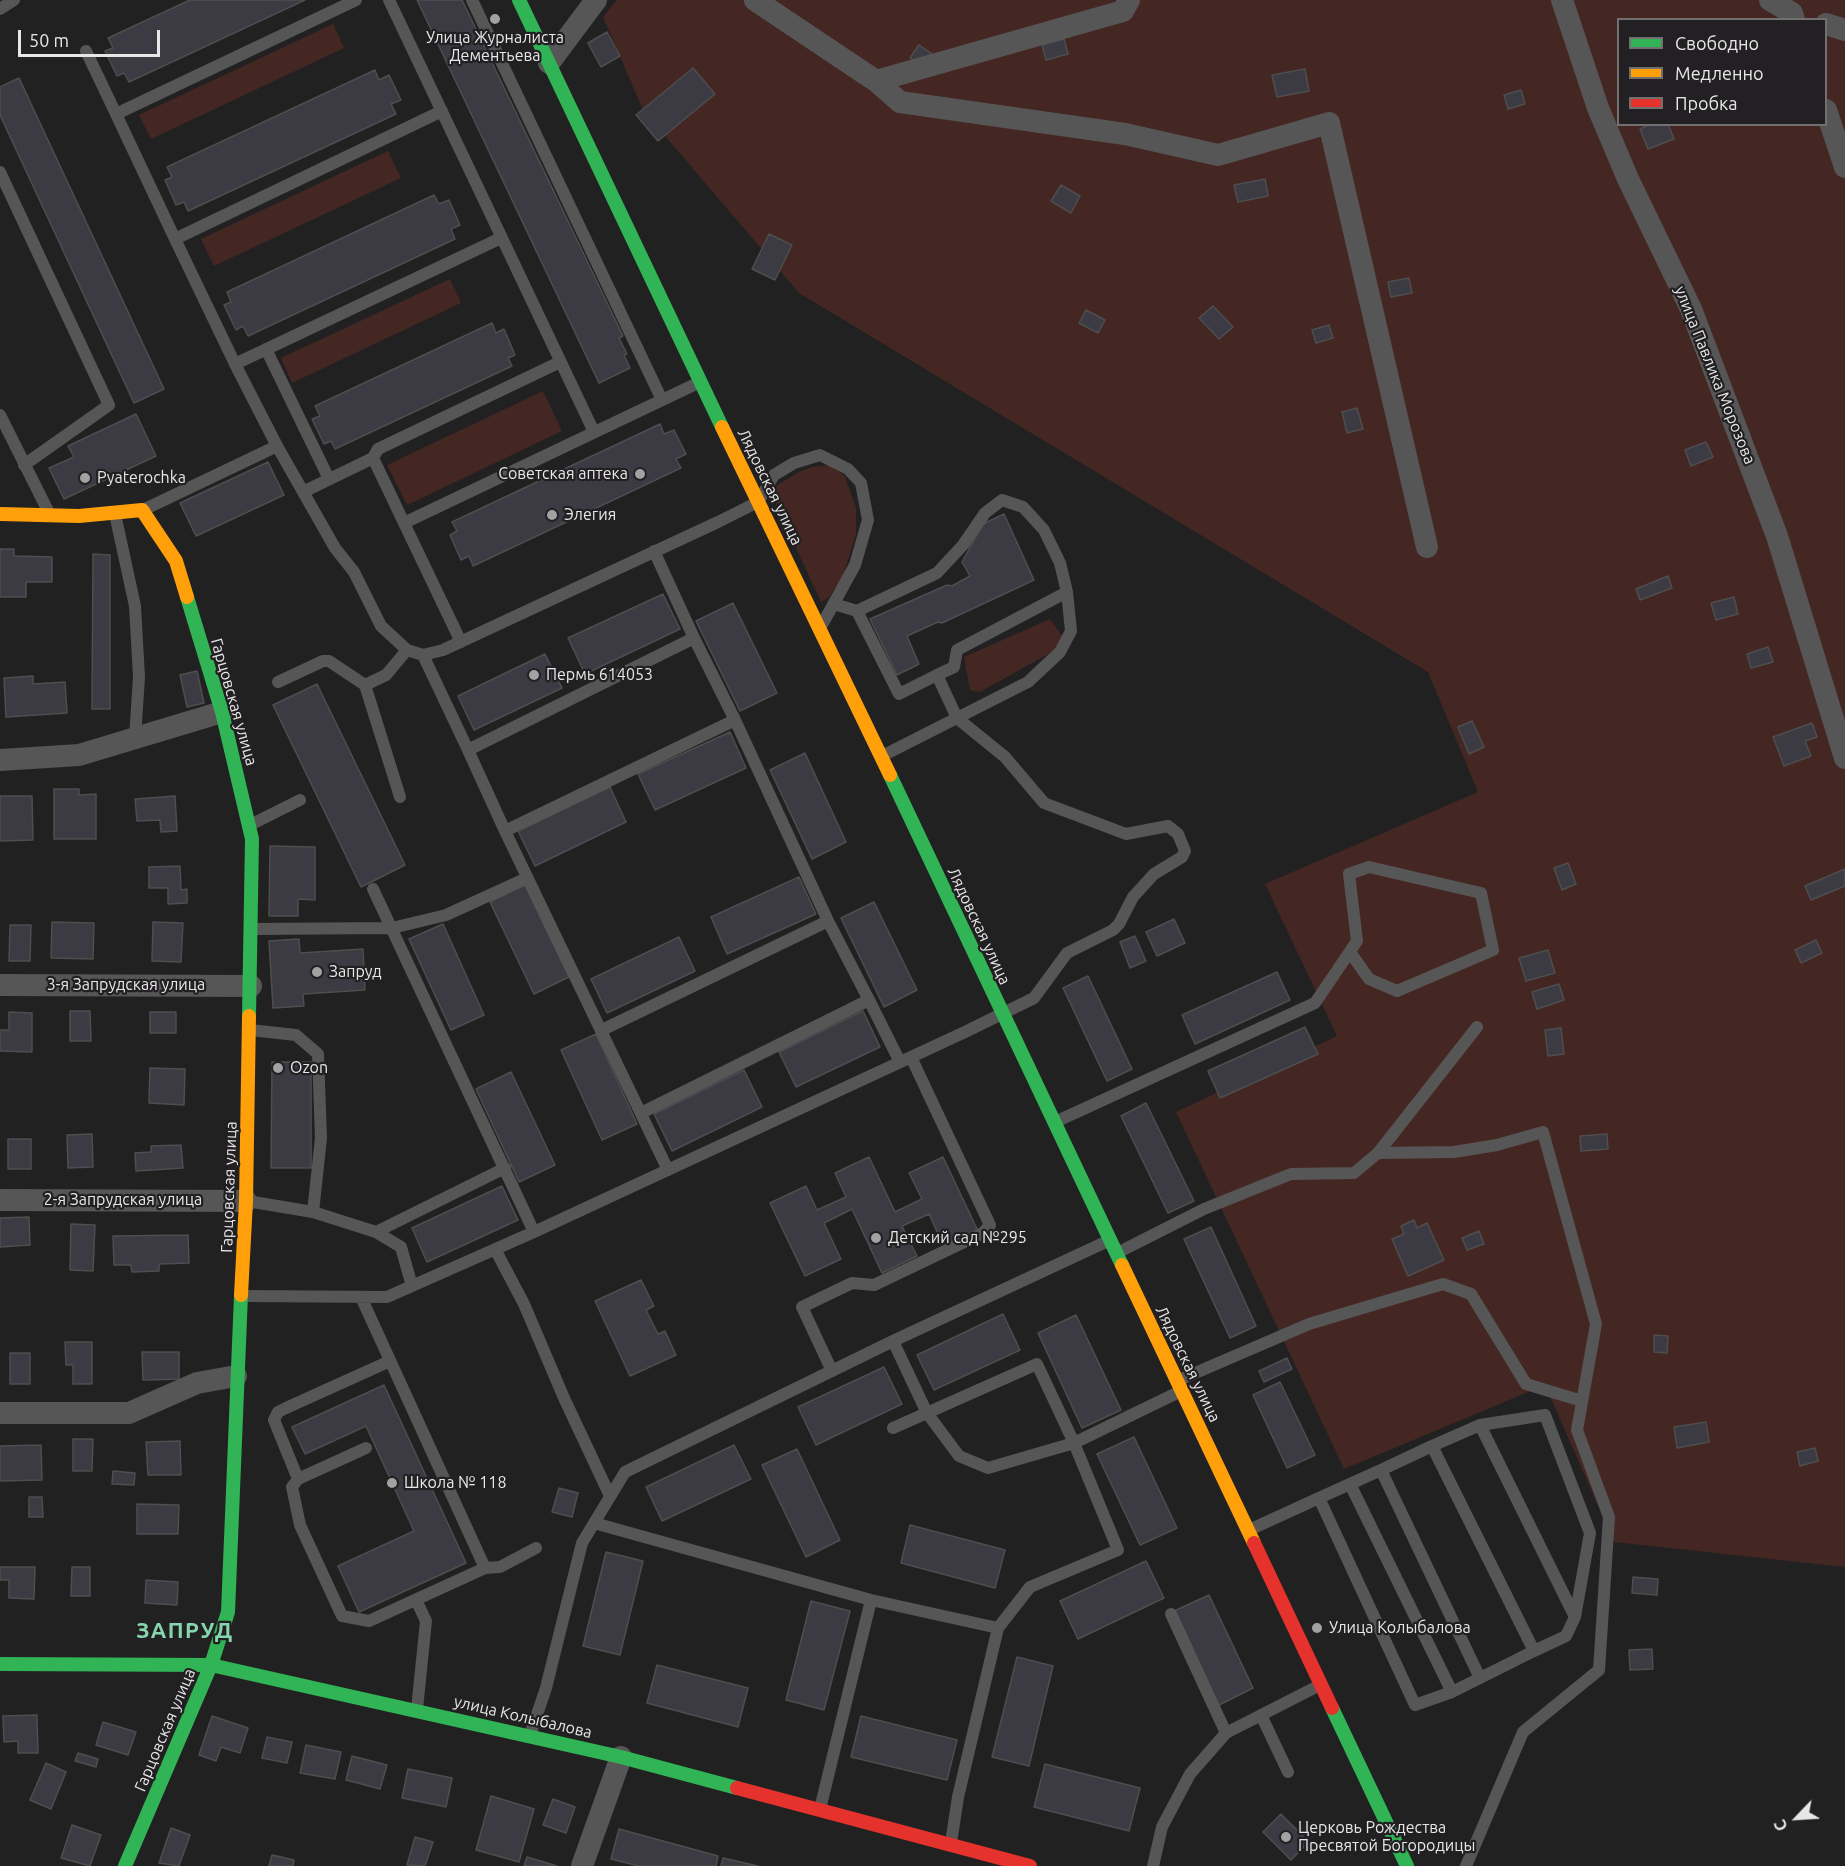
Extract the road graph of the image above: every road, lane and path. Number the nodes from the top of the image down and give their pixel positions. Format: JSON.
{"nodes":[{"id":1,"x":14,"y":0,"type":"edge"},
{"id":2,"x":356,"y":0,"type":"edge"},
{"id":3,"x":389,"y":0,"type":"edge"},
{"id":4,"x":472,"y":0,"type":"edge"},
{"id":5,"x":519,"y":0,"type":"edge"},
{"id":6,"x":596,"y":0,"type":"edge"},
{"id":7,"x":755,"y":0,"type":"edge"},
{"id":8,"x":1129,"y":0,"type":"edge"},
{"id":9,"x":1562,"y":0,"type":"edge"},
{"id":10,"x":1770,"y":0,"type":"edge"},
{"id":11,"x":0,"y":9,"type":"edge"},
{"id":12,"x":1800,"y":17,"type":"edge"},
{"id":13,"x":1827,"y":24,"type":"edge"},
{"id":14,"x":1845,"y":30,"type":"edge"},
{"id":15,"x":86,"y":51,"type":"dead end"},
{"id":16,"x":549,"y":63,"type":"junction"},
{"id":17,"x":876,"y":81,"type":"junction"},
{"id":18,"x":442,"y":111,"type":"junction"},
{"id":19,"x":1827,"y":113,"type":"edge"},
{"id":20,"x":116,"y":114,"type":"junction"},
{"id":21,"x":1845,"y":167,"type":"edge"},
{"id":22,"x":0,"y":172,"type":"edge"},
{"id":23,"x":501,"y":238,"type":"junction"},
{"id":24,"x":175,"y":239,"type":"junction"},
{"id":25,"x":267,"y":349,"type":"junction"},
{"id":26,"x":560,"y":362,"type":"junction"},
{"id":27,"x":235,"y":364,"type":"junction"},
{"id":28,"x":700,"y":382,"type":"junction"},
{"id":29,"x":662,"y":400,"type":"junction"},
{"id":30,"x":0,"y":415,"type":"edge"},
{"id":31,"x":594,"y":432,"type":"junction"},
{"id":32,"x":277,"y":446,"type":"junction"},
{"id":33,"x":373,"y":458,"type":"junction"},
{"id":34,"x":24,"y":465,"type":"junction"},
{"id":35,"x":329,"y":479,"type":"junction"},
{"id":36,"x":303,"y":492,"type":"junction"},
{"id":37,"x":759,"y":502,"type":"junction"},
{"id":38,"x":114,"y":510,"type":"junction"},
{"id":39,"x":142,"y":510,"type":"junction"},
{"id":40,"x":0,"y":514,"type":"edge"},
{"id":41,"x":50,"y":515,"type":"junction"},
{"id":42,"x":404,"y":523,"type":"junction"},
{"id":43,"x":1427,"y":547,"type":"dead end"},
{"id":44,"x":654,"y":551,"type":"junction"},
{"id":45,"x":1068,"y":592,"type":"junction"},
{"id":46,"x":834,"y":604,"type":"junction"},
{"id":47,"x":857,"y":611,"type":"junction"},
{"id":48,"x":820,"y":627,"type":"junction"},
{"id":49,"x":694,"y":638,"type":"junction"},
{"id":50,"x":461,"y":642,"type":"junction"},
{"id":51,"x":407,"y":650,"type":"junction"},
{"id":52,"x":423,"y":655,"type":"junction"},
{"id":53,"x":937,"y":675,"type":"junction"},
{"id":54,"x":278,"y":682,"type":"dead end"},
{"id":55,"x":365,"y":685,"type":"junction"},
{"id":56,"x":222,"y":712,"type":"junction"},
{"id":57,"x":957,"y":718,"type":"junction"},
{"id":58,"x":735,"y":720,"type":"junction"},
{"id":59,"x":135,"y":738,"type":"junction"},
{"id":60,"x":468,"y":750,"type":"junction"},
{"id":61,"x":881,"y":757,"type":"junction"},
{"id":62,"x":1845,"y":758,"type":"edge"},
{"id":63,"x":0,"y":760,"type":"edge"},
{"id":64,"x":400,"y":797,"type":"dead end"},
{"id":65,"x":300,"y":800,"type":"dead end"},
{"id":66,"x":250,"y":825,"type":"junction"},
{"id":67,"x":505,"y":831,"type":"junction"},
{"id":68,"x":527,"y":878,"type":"junction"},
{"id":69,"x":373,"y":889,"type":"dead end"},
{"id":70,"x":828,"y":921,"type":"junction"},
{"id":71,"x":392,"y":928,"type":"junction"},
{"id":72,"x":251,"y":929,"type":"junction"},
{"id":73,"x":1350,"y":952,"type":"junction"},
{"id":74,"x":0,"y":985,"type":"edge"},
{"id":75,"x":251,"y":986,"type":"junction"},
{"id":76,"x":869,"y":1000,"type":"junction"},
{"id":77,"x":1002,"y":1014,"type":"junction"},
{"id":78,"x":1477,"y":1028,"type":"dead end"},
{"id":79,"x":250,"y":1030,"type":"junction"},
{"id":80,"x":602,"y":1030,"type":"junction"},
{"id":81,"x":906,"y":1060,"type":"junction"},
{"id":82,"x":641,"y":1113,"type":"junction"},
{"id":83,"x":1054,"y":1123,"type":"junction"},
{"id":84,"x":1378,"y":1153,"type":"junction"},
{"id":85,"x":504,"y":1168,"type":"junction"},
{"id":86,"x":668,"y":1170,"type":"junction"},
{"id":87,"x":0,"y":1200,"type":"edge"},
{"id":88,"x":246,"y":1201,"type":"junction"},
{"id":89,"x":313,"y":1212,"type":"junction"},
{"id":90,"x":376,"y":1232,"type":"junction"},
{"id":91,"x":534,"y":1232,"type":"junction"},
{"id":92,"x":1110,"y":1240,"type":"junction"},
{"id":93,"x":495,"y":1249,"type":"junction"},
{"id":94,"x":1117,"y":1253,"type":"junction"},
{"id":95,"x":412,"y":1286,"type":"junction"},
{"id":96,"x":240,"y":1296,"type":"junction"},
{"id":97,"x":361,"y":1297,"type":"junction"},
{"id":98,"x":893,"y":1341,"type":"junction"},
{"id":99,"x":390,"y":1361,"type":"junction"},
{"id":100,"x":832,"y":1371,"type":"junction"},
{"id":101,"x":236,"y":1376,"type":"junction"},
{"id":102,"x":1180,"y":1386,"type":"junction"},
{"id":103,"x":1582,"y":1401,"type":"junction"},
{"id":104,"x":0,"y":1413,"type":"edge"},
{"id":105,"x":927,"y":1413,"type":"junction"},
{"id":106,"x":1480,"y":1425,"type":"junction"},
{"id":107,"x":893,"y":1428,"type":"dead end"},
{"id":108,"x":1074,"y":1443,"type":"junction"},
{"id":109,"x":1432,"y":1446,"type":"junction"},
{"id":110,"x":366,"y":1448,"type":"dead end"},
{"id":111,"x":1381,"y":1470,"type":"junction"},
{"id":112,"x":298,"y":1479,"type":"junction"},
{"id":113,"x":1350,"y":1484,"type":"junction"},
{"id":114,"x":610,"y":1496,"type":"junction"},
{"id":115,"x":1319,"y":1498,"type":"junction"},
{"id":116,"x":594,"y":1523,"type":"junction"},
{"id":117,"x":1249,"y":1530,"type":"junction"},
{"id":118,"x":536,"y":1548,"type":"dead end"},
{"id":119,"x":485,"y":1568,"type":"junction"},
{"id":120,"x":416,"y":1600,"type":"junction"},
{"id":121,"x":871,"y":1600,"type":"junction"},
{"id":122,"x":1171,"y":1614,"type":"dead end"},
{"id":123,"x":1575,"y":1617,"type":"junction"},
{"id":124,"x":998,"y":1628,"type":"junction"},
{"id":125,"x":1534,"y":1651,"type":"junction"},
{"id":126,"x":0,"y":1664,"type":"edge"},
{"id":127,"x":211,"y":1665,"type":"junction"},
{"id":128,"x":1480,"y":1678,"type":"junction"},
{"id":129,"x":1322,"y":1684,"type":"junction"},
{"id":130,"x":1452,"y":1692,"type":"junction"},
{"id":131,"x":417,"y":1710,"type":"junction"},
{"id":132,"x":1261,"y":1715,"type":"junction"},
{"id":133,"x":1226,"y":1733,"type":"junction"},
{"id":134,"x":530,"y":1735,"type":"junction"},
{"id":135,"x":621,"y":1757,"type":"junction"},
{"id":136,"x":1288,"y":1772,"type":"dead end"},
{"id":137,"x":819,"y":1809,"type":"junction"},
{"id":138,"x":951,"y":1843,"type":"junction"},
{"id":139,"x":125,"y":1866,"type":"edge"},
{"id":140,"x":582,"y":1866,"type":"edge"},
{"id":141,"x":1029,"y":1866,"type":"edge"},
{"id":142,"x":1153,"y":1866,"type":"edge"},
{"id":143,"x":1407,"y":1866,"type":"edge"},
{"id":144,"x":1466,"y":1866,"type":"edge"}],
"edges":[{"from":1,"to":11,"type":"lane"},
{"from":2,"to":20,"type":"lane"},
{"from":3,"to":18,"type":"lane"},
{"from":4,"to":29,"type":"lane"},
{"from":5,"to":16,"type":"street","name":"Лядовская улица"},
{"from":6,"to":16,"type":"street"},
{"from":7,"to":17,"type":"street"},
{"from":8,"to":17,"type":"street"},
{"from":9,"to":62,"type":"street","name":"улица Павлика Морозова"},
{"from":10,"to":12,"type":"street"},
{"from":13,"to":14,"type":"street"},
{"from":15,"to":20,"type":"lane"},
{"from":16,"to":28,"type":"street","name":"Лядовская улица"},
{"from":17,"to":43,"type":"street"},
{"from":18,"to":23,"type":"lane"},
{"from":18,"to":24,"type":"lane"},
{"from":19,"to":21,"type":"street"},
{"from":20,"to":24,"type":"lane"},
{"from":22,"to":34,"type":"lane"},
{"from":23,"to":25,"type":"lane"},
{"from":23,"to":26,"type":"lane"},
{"from":24,"to":27,"type":"lane"},
{"from":25,"to":27,"type":"lane"},
{"from":25,"to":35,"type":"lane"},
{"from":26,"to":31,"type":"lane"},
{"from":26,"to":33,"type":"lane"},
{"from":27,"to":32,"type":"lane"},
{"from":28,"to":29,"type":"lane"},
{"from":28,"to":37,"type":"street","name":"Лядовская улица"},
{"from":29,"to":31,"type":"lane"},
{"from":30,"to":34,"type":"lane"},
{"from":31,"to":42,"type":"lane"},
{"from":32,"to":36,"type":"lane"},
{"from":32,"to":39,"type":"lane"},
{"from":33,"to":35,"type":"lane"},
{"from":33,"to":42,"type":"lane"},
{"from":34,"to":41,"type":"lane"},
{"from":35,"to":36,"type":"lane"},
{"from":36,"to":51,"type":"lane"},
{"from":37,"to":44,"type":"lane"},
{"from":37,"to":46,"type":"lane"},
{"from":37,"to":48,"type":"street","name":"Лядовская улица"},
{"from":38,"to":39,"type":"street"},
{"from":38,"to":41,"type":"street"},
{"from":38,"to":59,"type":"lane"},
{"from":39,"to":56,"type":"street","name":"Гарцовская улица"},
{"from":40,"to":41,"type":"street"},
{"from":42,"to":50,"type":"lane"},
{"from":44,"to":49,"type":"lane"},
{"from":44,"to":50,"type":"lane"},
{"from":45,"to":47,"type":"lane"},
{"from":45,"to":53,"type":"lane"},
{"from":45,"to":57,"type":"lane"},
{"from":46,"to":47,"type":"lane"},
{"from":46,"to":48,"type":"lane"},
{"from":47,"to":53,"type":"lane"},
{"from":48,"to":61,"type":"street","name":"Лядовская улица"},
{"from":49,"to":58,"type":"lane"},
{"from":49,"to":60,"type":"lane"},
{"from":50,"to":52,"type":"lane"},
{"from":51,"to":52,"type":"lane"},
{"from":51,"to":55,"type":"lane"},
{"from":52,"to":60,"type":"lane"},
{"from":53,"to":57,"type":"lane"},
{"from":54,"to":55,"type":"lane"},
{"from":55,"to":64,"type":"lane"},
{"from":56,"to":59,"type":"street"},
{"from":56,"to":66,"type":"street","name":"Гарцовская улица"},
{"from":57,"to":61,"type":"lane"},
{"from":57,"to":77,"type":"lane"},
{"from":58,"to":67,"type":"lane"},
{"from":58,"to":70,"type":"lane"},
{"from":59,"to":63,"type":"street"},
{"from":60,"to":67,"type":"lane"},
{"from":61,"to":77,"type":"street","name":"Лядовская улица"},
{"from":65,"to":66,"type":"lane"},
{"from":66,"to":72,"type":"street","name":"Гарцовская улица"},
{"from":67,"to":68,"type":"lane"},
{"from":68,"to":71,"type":"lane"},
{"from":68,"to":80,"type":"lane"},
{"from":69,"to":71,"type":"lane"},
{"from":70,"to":76,"type":"lane"},
{"from":70,"to":80,"type":"lane"},
{"from":71,"to":72,"type":"lane"},
{"from":71,"to":85,"type":"lane"},
{"from":72,"to":75,"type":"street","name":"Гарцовская улица"},
{"from":73,"to":73,"type":"lane"},
{"from":73,"to":83,"type":"lane"},
{"from":74,"to":75,"type":"street","name":"3-я Запрудская улица"},
{"from":75,"to":79,"type":"street","name":"Гарцовская улица"},
{"from":76,"to":81,"type":"lane"},
{"from":76,"to":82,"type":"lane"},
{"from":77,"to":81,"type":"lane"},
{"from":77,"to":83,"type":"street","name":"Лядовская улица"},
{"from":78,"to":84,"type":"lane"},
{"from":79,"to":88,"type":"street","name":"Гарцовская улица"},
{"from":79,"to":89,"type":"lane"},
{"from":80,"to":82,"type":"lane"},
{"from":81,"to":86,"type":"lane"},
{"from":81,"to":100,"type":"lane"},
{"from":82,"to":86,"type":"lane"},
{"from":83,"to":92,"type":"street","name":"Лядовская улица"},
{"from":84,"to":94,"type":"lane"},
{"from":84,"to":103,"type":"lane"},
{"from":85,"to":90,"type":"lane"},
{"from":85,"to":91,"type":"lane"},
{"from":86,"to":91,"type":"lane"},
{"from":87,"to":88,"type":"street","name":"2-я Запрудская улица"},
{"from":88,"to":89,"type":"lane"},
{"from":88,"to":96,"type":"street","name":"Гарцовская улица"},
{"from":89,"to":90,"type":"lane"},
{"from":90,"to":95,"type":"lane"},
{"from":91,"to":93,"type":"lane"},
{"from":92,"to":94,"type":"street","name":"Лядовская улица"},
{"from":92,"to":98,"type":"lane"},
{"from":93,"to":95,"type":"lane"},
{"from":93,"to":114,"type":"lane"},
{"from":94,"to":102,"type":"street","name":"Лядовская улица"},
{"from":95,"to":97,"type":"lane"},
{"from":96,"to":97,"type":"lane"},
{"from":96,"to":101,"type":"street","name":"Гарцовская улица"},
{"from":97,"to":99,"type":"lane"},
{"from":98,"to":100,"type":"lane"},
{"from":98,"to":105,"type":"lane"},
{"from":99,"to":112,"type":"lane"},
{"from":99,"to":119,"type":"lane"},
{"from":100,"to":114,"type":"lane"},
{"from":101,"to":104,"type":"street"},
{"from":101,"to":127,"type":"street","name":"Гарцовская улица"},
{"from":102,"to":103,"type":"lane"},
{"from":102,"to":108,"type":"lane"},
{"from":102,"to":117,"type":"street","name":"Лядовская улица"},
{"from":103,"to":144,"type":"lane"},
{"from":105,"to":107,"type":"lane"},
{"from":105,"to":108,"type":"lane"},
{"from":105,"to":108,"type":"lane"},
{"from":106,"to":109,"type":"lane"},
{"from":106,"to":123,"type":"lane"},
{"from":106,"to":123,"type":"lane"},
{"from":108,"to":124,"type":"lane"},
{"from":109,"to":111,"type":"lane"},
{"from":109,"to":125,"type":"lane"},
{"from":110,"to":112,"type":"lane"},
{"from":111,"to":113,"type":"lane"},
{"from":111,"to":128,"type":"lane"},
{"from":112,"to":120,"type":"lane"},
{"from":113,"to":115,"type":"lane"},
{"from":113,"to":130,"type":"lane"},
{"from":114,"to":116,"type":"lane"},
{"from":115,"to":117,"type":"lane"},
{"from":115,"to":130,"type":"lane"},
{"from":116,"to":121,"type":"lane"},
{"from":116,"to":134,"type":"lane"},
{"from":117,"to":129,"type":"street","name":"Лядовская улица"},
{"from":118,"to":119,"type":"lane"},
{"from":119,"to":120,"type":"lane"},
{"from":120,"to":131,"type":"lane"},
{"from":121,"to":124,"type":"lane"},
{"from":121,"to":137,"type":"lane"},
{"from":122,"to":133,"type":"lane"},
{"from":123,"to":125,"type":"lane"},
{"from":124,"to":138,"type":"lane"},
{"from":125,"to":128,"type":"lane"},
{"from":126,"to":127,"type":"street","name":"улица Колыбалова"},
{"from":127,"to":131,"type":"street","name":"улица Колыбалова"},
{"from":127,"to":139,"type":"street","name":"Гарцовская улица"},
{"from":128,"to":130,"type":"lane"},
{"from":129,"to":132,"type":"lane"},
{"from":129,"to":143,"type":"street","name":"Лядовская улица"},
{"from":131,"to":134,"type":"street","name":"улица Колыбалова"},
{"from":132,"to":133,"type":"lane"},
{"from":132,"to":136,"type":"lane"},
{"from":133,"to":142,"type":"lane"},
{"from":134,"to":135,"type":"street","name":"улица Колыбалова"},
{"from":135,"to":137,"type":"street","name":"улица Колыбалова"},
{"from":135,"to":140,"type":"street"},
{"from":137,"to":138,"type":"street","name":"улица Колыбалова"},
{"from":138,"to":141,"type":"street","name":"улица Колыбалова"}]}
